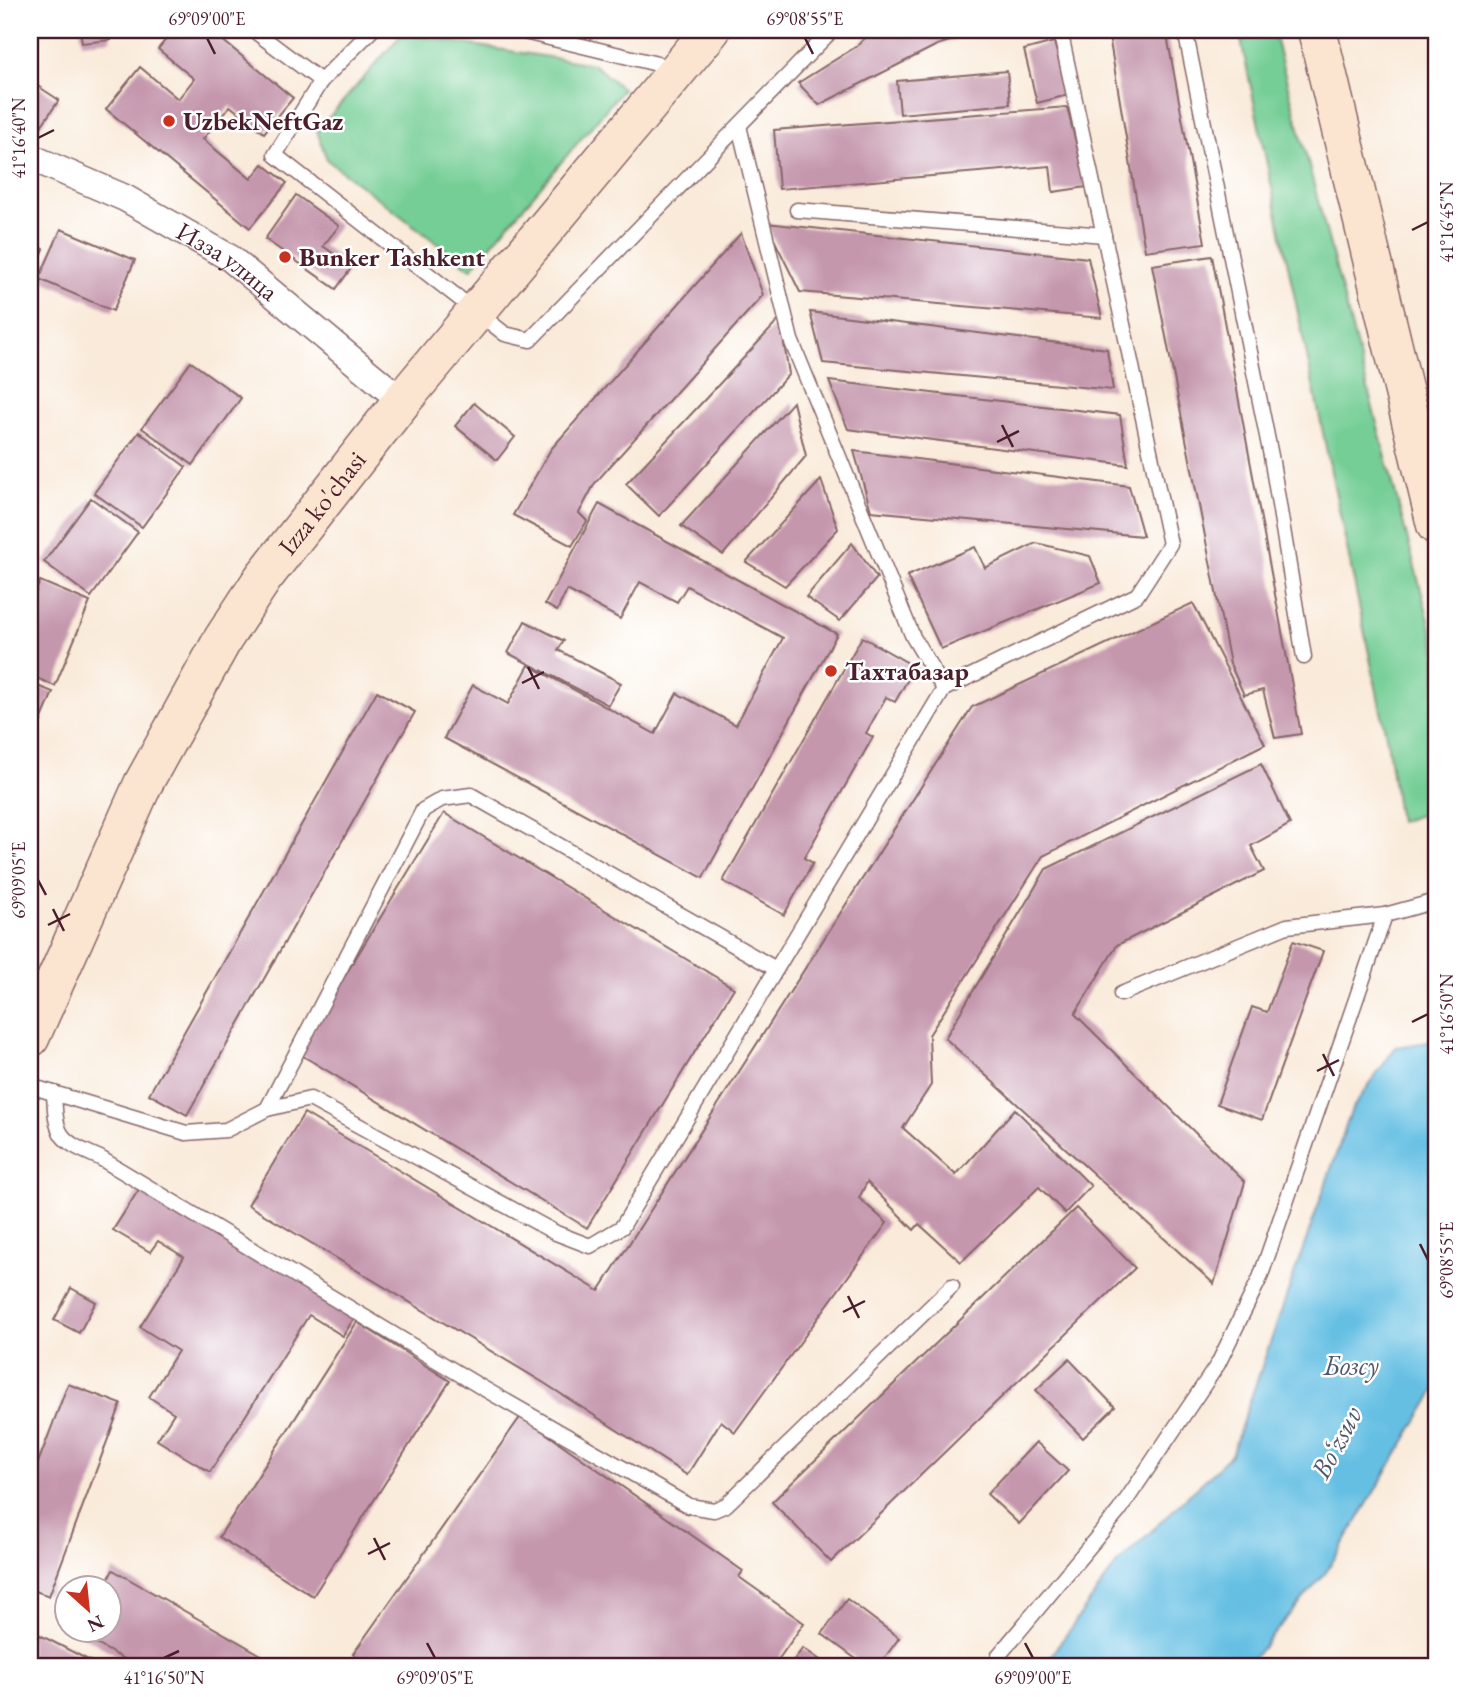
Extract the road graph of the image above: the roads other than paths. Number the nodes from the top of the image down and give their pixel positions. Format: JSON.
{"nodes":[{"id":1,"x":253,"y":30,"type":"edge"},
{"id":2,"x":372,"y":30,"type":"edge"},
{"id":3,"x":516,"y":30,"type":"edge"},
{"id":4,"x":711,"y":30,"type":"edge"},
{"id":5,"x":832,"y":30,"type":"edge"},
{"id":6,"x":1060,"y":30,"type":"edge"},
{"id":7,"x":1185,"y":30,"type":"edge"},
{"id":8,"x":1317,"y":30,"type":"edge"},
{"id":9,"x":679,"y":69,"type":"junction"},
{"id":10,"x":321,"y":81,"type":"junction"},
{"id":11,"x":738,"y":126,"type":"junction"},
{"id":12,"x":30,"y":157,"type":"edge"},
{"id":13,"x":797,"y":210,"type":"dead end"},
{"id":14,"x":1104,"y":235,"type":"junction"},
{"id":15,"x":478,"y":310,"type":"junction"},
{"id":16,"x":402,"y":401,"type":"junction"},
{"id":17,"x":1436,"y":525,"type":"edge"},
{"id":18,"x":1304,"y":657,"type":"dead end"},
{"id":19,"x":944,"y":689,"type":"junction"},
{"id":20,"x":1436,"y":901,"type":"edge"},
{"id":21,"x":1385,"y":915,"type":"junction"},
{"id":22,"x":776,"y":969,"type":"junction"},
{"id":23,"x":1121,"y":994,"type":"dead end"},
{"id":24,"x":30,"y":1038,"type":"edge"},
{"id":25,"x":30,"y":1086,"type":"edge"},
{"id":26,"x":54,"y":1093,"type":"junction"},
{"id":27,"x":267,"y":1109,"type":"junction"},
{"id":28,"x":952,"y":1286,"type":"dead end"},
{"id":29,"x":999,"y":1655,"type":"dead end"}],
"edges":[{"from":1,"to":10,"type":"lane"},
{"from":2,"to":10,"type":"lane"},
{"from":3,"to":9,"type":"lane"},
{"from":4,"to":9,"type":"main road","name":"Izza ko'chasi"},
{"from":5,"to":11,"type":"lane"},
{"from":6,"to":14,"type":"lane"},
{"from":7,"to":18,"type":"lane"},
{"from":8,"to":17,"type":"main road"},
{"from":9,"to":15,"type":"main road","name":"Izza ko'chasi"},
{"from":10,"to":15,"type":"lane"},
{"from":11,"to":15,"type":"lane"},
{"from":11,"to":19,"type":"lane"},
{"from":12,"to":16,"type":"street","name":"Изза улица"},
{"from":13,"to":14,"type":"lane"},
{"from":14,"to":19,"type":"lane"},
{"from":15,"to":16,"type":"main road","name":"Izza ko'chasi"},
{"from":16,"to":24,"type":"main road","name":"Izza ko'chasi"},
{"from":19,"to":22,"type":"lane"},
{"from":20,"to":21,"type":"lane"},
{"from":21,"to":23,"type":"lane"},
{"from":21,"to":29,"type":"lane"},
{"from":22,"to":27,"type":"lane"},
{"from":22,"to":27,"type":"lane"},
{"from":25,"to":26,"type":"lane"},
{"from":26,"to":27,"type":"lane"},
{"from":26,"to":28,"type":"lane"}]}
